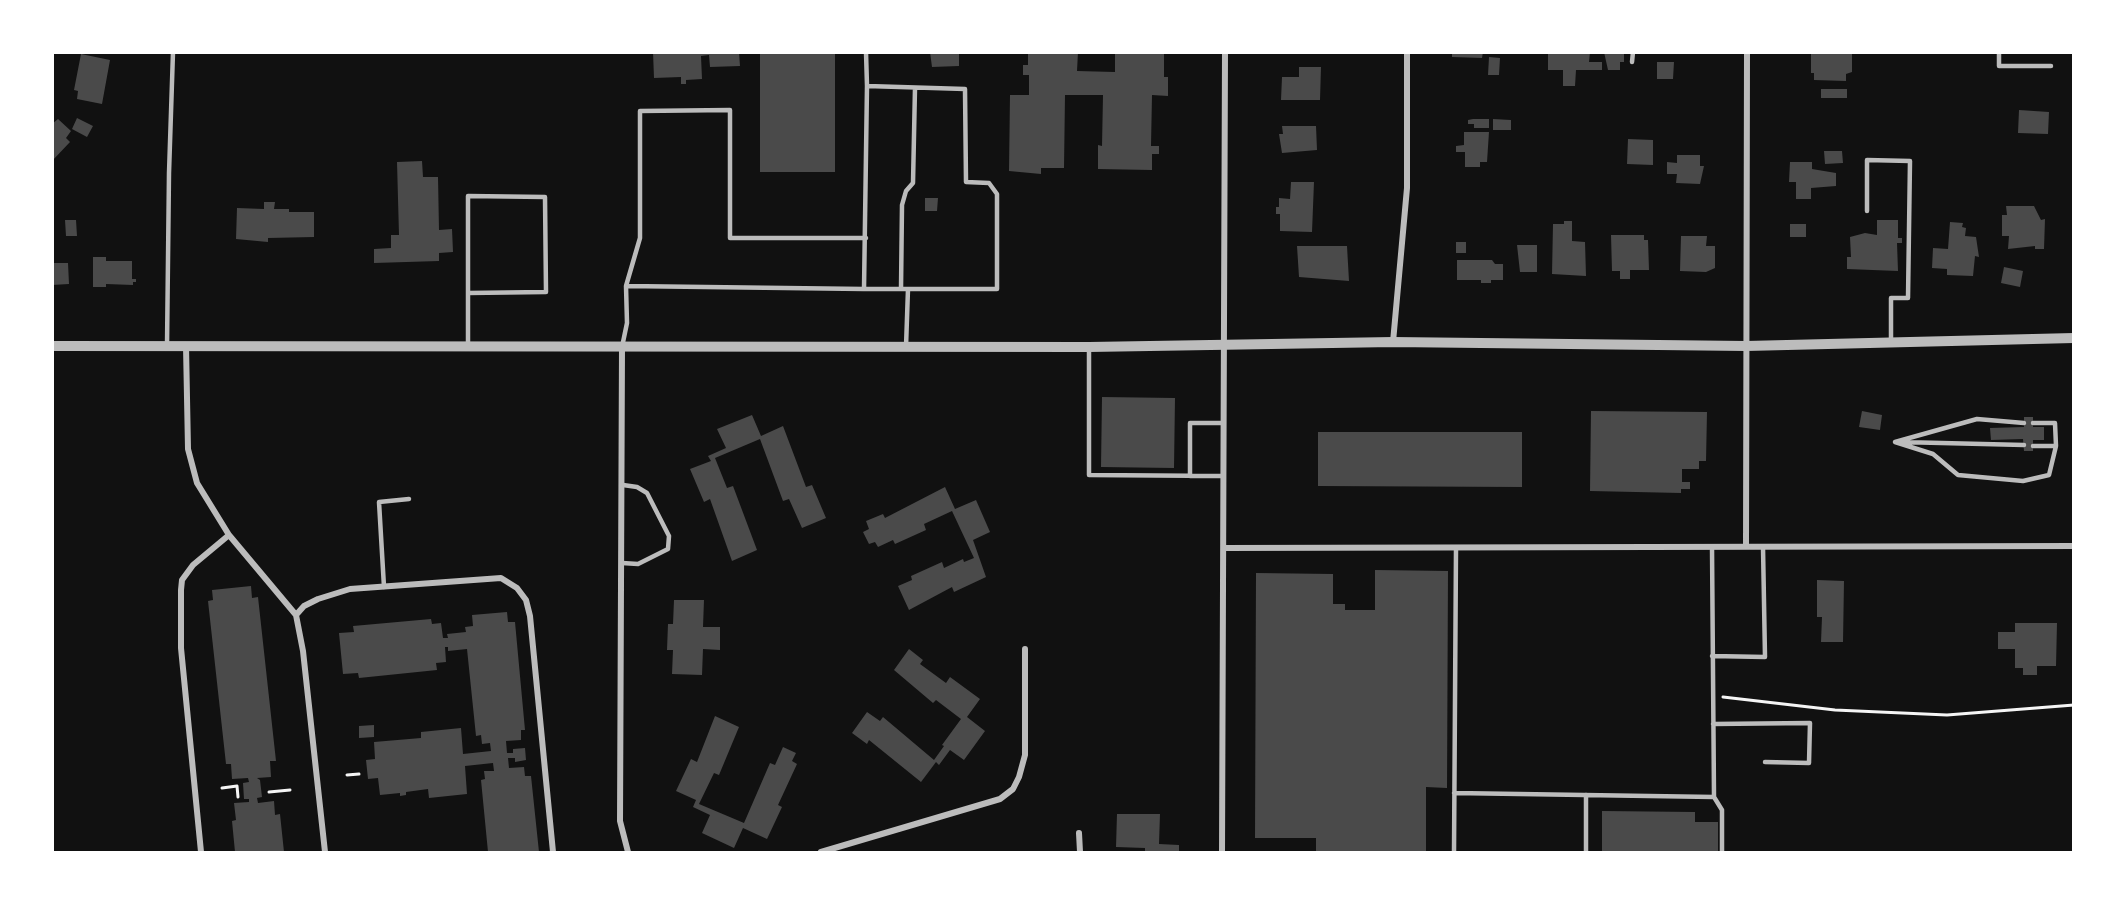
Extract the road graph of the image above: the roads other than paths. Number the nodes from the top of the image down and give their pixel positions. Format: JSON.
{"nodes":[{"id":1,"x":173,"y":52,"type":"edge"},
{"id":2,"x":866,"y":52,"type":"edge"},
{"id":3,"x":1225,"y":52,"type":"edge"},
{"id":4,"x":1407,"y":52,"type":"edge"},
{"id":5,"x":1633,"y":52,"type":"edge"},
{"id":6,"x":1748,"y":52,"type":"edge"},
{"id":7,"x":1999,"y":52,"type":"edge"},
{"id":8,"x":1632,"y":62,"type":"dead end"},
{"id":9,"x":2051,"y":66,"type":"dead end"},
{"id":10,"x":867,"y":86,"type":"junction"},
{"id":11,"x":915,"y":88,"type":"junction"},
{"id":12,"x":1867,"y":212,"type":"dead end"},
{"id":13,"x":866,"y":238,"type":"junction"},
{"id":14,"x":626,"y":286,"type":"junction"},
{"id":15,"x":864,"y":289,"type":"junction"},
{"id":16,"x":901,"y":290,"type":"junction"},
{"id":17,"x":908,"y":290,"type":"junction"},
{"id":18,"x":468,"y":293,"type":"junction"},
{"id":19,"x":2073,"y":338,"type":"edge"},
{"id":20,"x":1393,"y":342,"type":"junction"},
{"id":21,"x":1891,"y":342,"type":"junction"},
{"id":22,"x":1225,"y":344,"type":"junction"},
{"id":23,"x":52,"y":346,"type":"edge"},
{"id":24,"x":167,"y":346,"type":"junction"},
{"id":25,"x":186,"y":346,"type":"junction"},
{"id":26,"x":1746,"y":346,"type":"junction"},
{"id":27,"x":468,"y":347,"type":"junction"},
{"id":28,"x":622,"y":347,"type":"junction"},
{"id":29,"x":906,"y":347,"type":"junction"},
{"id":30,"x":1089,"y":347,"type":"junction"},
{"id":31,"x":1224,"y":423,"type":"junction"},
{"id":32,"x":2024,"y":423,"type":"dead end"},
{"id":33,"x":2033,"y":423,"type":"dead end"},
{"id":34,"x":1895,"y":442,"type":"junction"},
{"id":35,"x":2024,"y":445,"type":"dead end"},
{"id":36,"x":2033,"y":446,"type":"dead end"},
{"id":37,"x":2056,"y":446,"type":"junction"},
{"id":38,"x":1190,"y":476,"type":"junction"},
{"id":39,"x":1224,"y":476,"type":"junction"},
{"id":40,"x":623,"y":485,"type":"junction"},
{"id":41,"x":409,"y":499,"type":"dead end"},
{"id":42,"x":229,"y":535,"type":"junction"},
{"id":43,"x":2073,"y":546,"type":"edge"},
{"id":44,"x":1712,"y":547,"type":"junction"},
{"id":45,"x":1746,"y":547,"type":"junction"},
{"id":46,"x":1763,"y":547,"type":"junction"},
{"id":47,"x":1224,"y":548,"type":"junction"},
{"id":48,"x":1456,"y":548,"type":"junction"},
{"id":49,"x":622,"y":562,"type":"junction"},
{"id":50,"x":384,"y":587,"type":"junction"},
{"id":51,"x":296,"y":615,"type":"junction"},
{"id":52,"x":1025,"y":649,"type":"dead end"},
{"id":53,"x":1712,"y":656,"type":"junction"},
{"id":54,"x":1713,"y":724,"type":"junction"},
{"id":55,"x":1766,"y":762,"type":"dead end"},
{"id":56,"x":1454,"y":793,"type":"junction"},
{"id":57,"x":1586,"y":795,"type":"junction"},
{"id":58,"x":1714,"y":796,"type":"junction"},
{"id":59,"x":1079,"y":834,"type":"dead end"},
{"id":60,"x":201,"y":852,"type":"edge"},
{"id":61,"x":325,"y":852,"type":"edge"},
{"id":62,"x":553,"y":852,"type":"edge"},
{"id":63,"x":628,"y":852,"type":"edge"},
{"id":64,"x":821,"y":852,"type":"edge"},
{"id":65,"x":1080,"y":852,"type":"edge"},
{"id":66,"x":1222,"y":852,"type":"edge"},
{"id":67,"x":1454,"y":852,"type":"edge"},
{"id":68,"x":1586,"y":852,"type":"edge"},
{"id":69,"x":1722,"y":852,"type":"edge"}],
"edges":[{"from":1,"to":24,"type":"lane"},
{"from":2,"to":10,"type":"lane"},
{"from":3,"to":22,"type":"street"},
{"from":4,"to":20,"type":"street"},
{"from":5,"to":8,"type":"lane"},
{"from":6,"to":26,"type":"street"},
{"from":7,"to":9,"type":"lane"},
{"from":10,"to":11,"type":"lane"},
{"from":10,"to":13,"type":"lane"},
{"from":11,"to":16,"type":"lane"},
{"from":11,"to":17,"type":"lane"},
{"from":12,"to":21,"type":"lane"},
{"from":13,"to":14,"type":"lane"},
{"from":13,"to":15,"type":"lane"},
{"from":14,"to":15,"type":"lane"},
{"from":14,"to":28,"type":"lane"},
{"from":15,"to":16,"type":"lane"},
{"from":16,"to":17,"type":"lane"},
{"from":17,"to":29,"type":"lane"},
{"from":18,"to":18,"type":"lane"},
{"from":18,"to":27,"type":"lane"},
{"from":19,"to":21,"type":"street"},
{"from":20,"to":22,"type":"street"},
{"from":20,"to":26,"type":"street"},
{"from":21,"to":26,"type":"street"},
{"from":22,"to":30,"type":"street"},
{"from":22,"to":31,"type":"street"},
{"from":23,"to":24,"type":"street"},
{"from":24,"to":25,"type":"street"},
{"from":25,"to":27,"type":"street"},
{"from":25,"to":42,"type":"street"},
{"from":26,"to":45,"type":"street"},
{"from":27,"to":28,"type":"street"},
{"from":28,"to":29,"type":"street"},
{"from":28,"to":40,"type":"street"},
{"from":29,"to":30,"type":"street"},
{"from":30,"to":38,"type":"lane"},
{"from":31,"to":38,"type":"lane"},
{"from":31,"to":39,"type":"street"},
{"from":32,"to":34,"type":"lane"},
{"from":33,"to":37,"type":"lane"},
{"from":34,"to":35,"type":"lane"},
{"from":34,"to":37,"type":"lane"},
{"from":36,"to":37,"type":"lane"},
{"from":38,"to":39,"type":"lane"},
{"from":39,"to":47,"type":"street"},
{"from":40,"to":49,"type":"street"},
{"from":40,"to":49,"type":"lane"},
{"from":41,"to":50,"type":"lane"},
{"from":42,"to":51,"type":"street"},
{"from":42,"to":60,"type":"street"},
{"from":43,"to":46,"type":"street"},
{"from":44,"to":45,"type":"street"},
{"from":44,"to":48,"type":"street"},
{"from":44,"to":53,"type":"lane"},
{"from":45,"to":46,"type":"street"},
{"from":46,"to":53,"type":"lane"},
{"from":47,"to":48,"type":"street"},
{"from":47,"to":66,"type":"street"},
{"from":48,"to":56,"type":"lane"},
{"from":49,"to":63,"type":"street"},
{"from":50,"to":51,"type":"street"},
{"from":50,"to":62,"type":"street"},
{"from":51,"to":61,"type":"street"},
{"from":52,"to":64,"type":"street"},
{"from":53,"to":54,"type":"lane"},
{"from":54,"to":55,"type":"lane"},
{"from":54,"to":58,"type":"lane"},
{"from":56,"to":57,"type":"lane"},
{"from":56,"to":67,"type":"lane"},
{"from":57,"to":58,"type":"lane"},
{"from":57,"to":68,"type":"lane"},
{"from":58,"to":69,"type":"lane"},
{"from":59,"to":65,"type":"street"}]}
